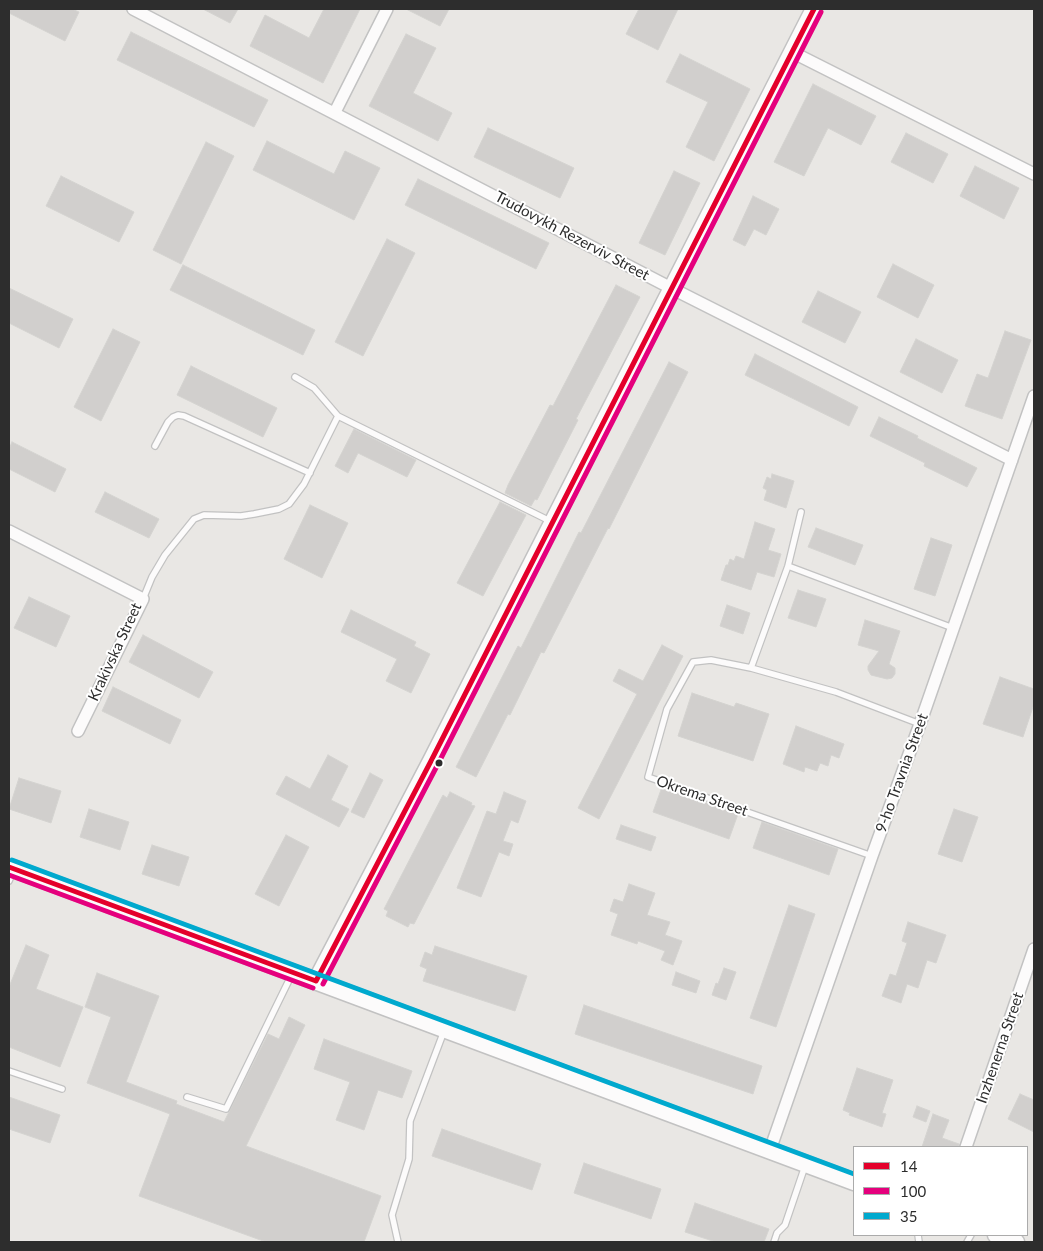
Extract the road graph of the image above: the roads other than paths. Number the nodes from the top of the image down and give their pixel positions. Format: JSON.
{"nodes":[{"id":1,"x":133,"y":9,"type":"edge"},
{"id":2,"x":387,"y":9,"type":"edge"},
{"id":3,"x":814,"y":9,"type":"edge"},
{"id":4,"x":792,"y":52,"type":"junction"},
{"id":5,"x":335,"y":112,"type":"junction"},
{"id":6,"x":1034,"y":174,"type":"edge"},
{"id":7,"x":672,"y":288,"type":"junction"},
{"id":8,"x":295,"y":377,"type":"dead end"},
{"id":9,"x":1034,"y":396,"type":"edge"},
{"id":10,"x":338,"y":416,"type":"junction"},
{"id":11,"x":155,"y":446,"type":"dead end"},
{"id":12,"x":1012,"y":460,"type":"junction"},
{"id":13,"x":310,"y":473,"type":"junction"},
{"id":14,"x":801,"y":512,"type":"dead end"},
{"id":15,"x":552,"y":522,"type":"junction"},
{"id":16,"x":9,"y":531,"type":"edge"},
{"id":17,"x":788,"y":566,"type":"junction"},
{"id":18,"x":142,"y":599,"type":"junction"},
{"id":19,"x":953,"y":628,"type":"junction"},
{"id":20,"x":751,"y":668,"type":"junction"},
{"id":21,"x":920,"y":724,"type":"junction"},
{"id":22,"x":78,"y":731,"type":"dead end"},
{"id":23,"x":872,"y":856,"type":"junction"},
{"id":24,"x":10,"y":872,"type":"edge"},
{"id":25,"x":1034,"y":949,"type":"edge"},
{"id":26,"x":293,"y":972,"type":"junction"},
{"id":27,"x":316,"y":981,"type":"junction"},
{"id":28,"x":445,"y":1029,"type":"junction"},
{"id":29,"x":9,"y":1071,"type":"edge"},
{"id":30,"x":62,"y":1089,"type":"dead end"},
{"id":31,"x":187,"y":1097,"type":"dead end"},
{"id":32,"x":966,"y":1146,"type":"edge"},
{"id":33,"x":770,"y":1150,"type":"junction"},
{"id":34,"x":806,"y":1164,"type":"junction"},
{"id":35,"x":853,"y":1182,"type":"edge"},
{"id":36,"x":999,"y":1236,"type":"edge"},
{"id":37,"x":398,"y":1242,"type":"edge"},
{"id":38,"x":774,"y":1242,"type":"edge"},
{"id":39,"x":1016,"y":1242,"type":"edge"}],
"edges":[{"from":1,"to":5,"type":"street","name":"Trudovykh Rezerviv Street"},
{"from":2,"to":5,"type":"street"},
{"from":3,"to":4,"type":"main road"},
{"from":4,"to":6,"type":"street"},
{"from":4,"to":7,"type":"main road"},
{"from":5,"to":7,"type":"street","name":"Trudovykh Rezerviv Street"},
{"from":7,"to":12,"type":"street","name":"Trudovykh Rezerviv Street"},
{"from":7,"to":15,"type":"main road"},
{"from":8,"to":10,"type":"lane"},
{"from":9,"to":12,"type":"street","name":"9-ho Travnia Street"},
{"from":10,"to":13,"type":"lane"},
{"from":10,"to":15,"type":"lane"},
{"from":11,"to":13,"type":"lane"},
{"from":12,"to":19,"type":"street","name":"9-ho Travnia Street"},
{"from":13,"to":18,"type":"lane"},
{"from":14,"to":17,"type":"lane"},
{"from":15,"to":27,"type":"main road"},
{"from":16,"to":18,"type":"street","name":"Krakivska Street"},
{"from":17,"to":19,"type":"lane"},
{"from":17,"to":20,"type":"lane"},
{"from":18,"to":22,"type":"street","name":"Krakivska Street"},
{"from":19,"to":21,"type":"street","name":"9-ho Travnia Street"},
{"from":20,"to":21,"type":"lane","name":"Okrema Street"},
{"from":20,"to":23,"type":"lane","name":"Okrema Street"},
{"from":21,"to":23,"type":"street","name":"9-ho Travnia Street"},
{"from":23,"to":33,"type":"street","name":"9-ho Travnia Street"},
{"from":24,"to":26,"type":"main road"},
{"from":25,"to":32,"type":"street","name":"Inzhenerna Street"},
{"from":26,"to":27,"type":"main road"},
{"from":26,"to":31,"type":"lane"},
{"from":27,"to":28,"type":"main road"},
{"from":28,"to":33,"type":"main road"},
{"from":28,"to":37,"type":"lane"},
{"from":29,"to":30,"type":"lane"},
{"from":33,"to":34,"type":"main road"},
{"from":34,"to":35,"type":"main road"},
{"from":34,"to":38,"type":"lane"},
{"from":36,"to":39,"type":"main road"}]}
